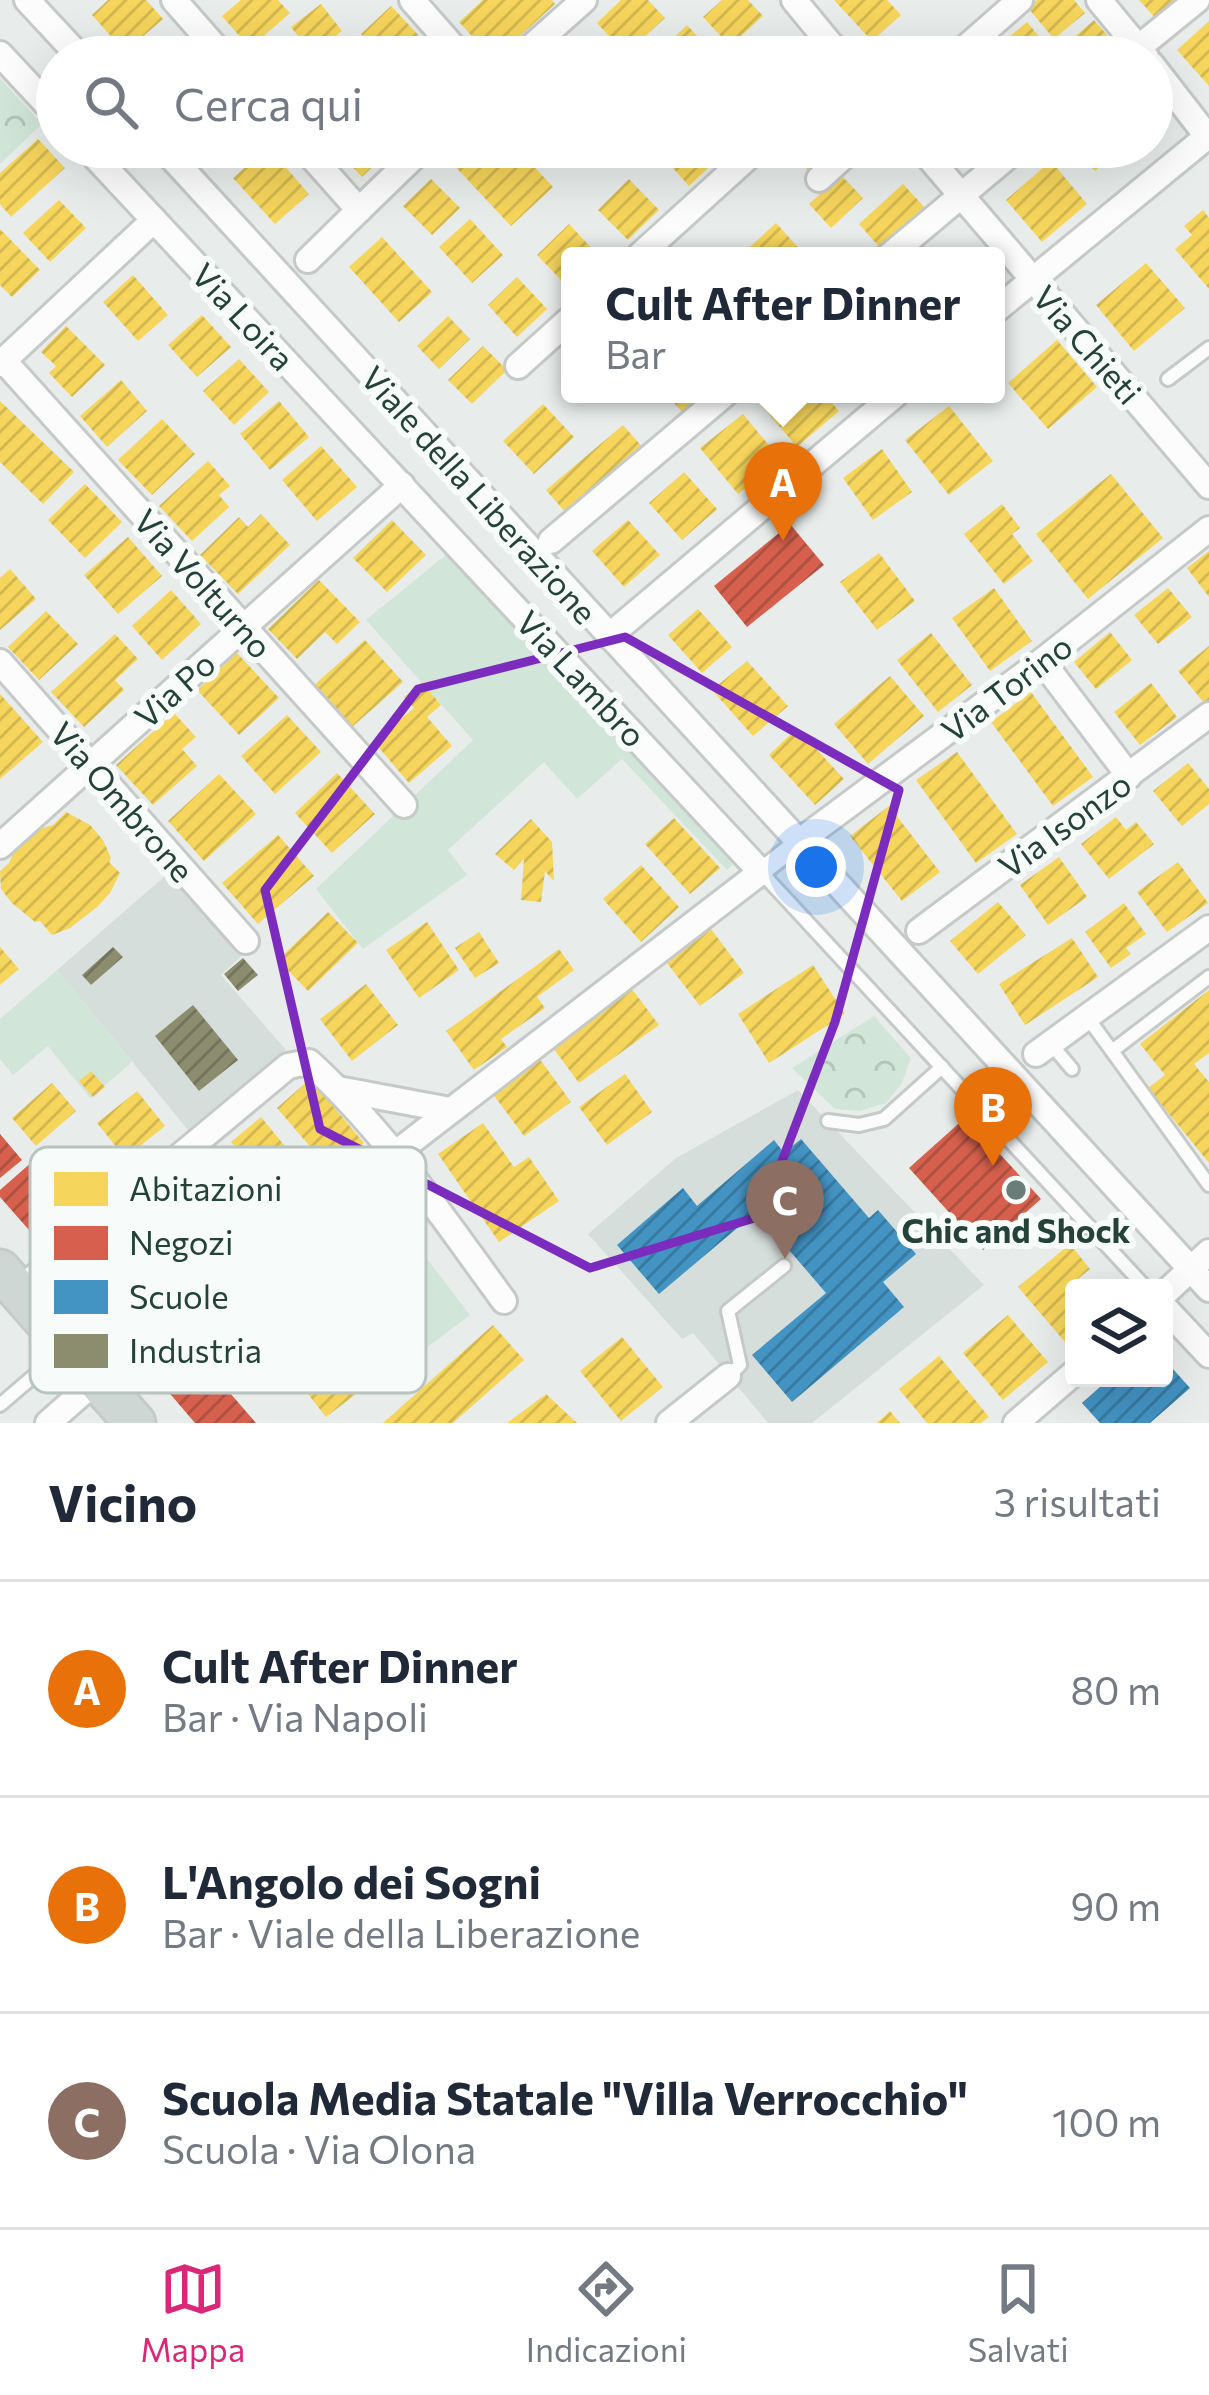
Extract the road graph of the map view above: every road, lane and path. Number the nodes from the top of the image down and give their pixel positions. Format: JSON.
{"nodes":[{"id":1,"x":27,"y":0,"type":"edge"},
{"id":2,"x":174,"y":0,"type":"edge"},
{"id":3,"x":412,"y":0,"type":"edge"},
{"id":4,"x":584,"y":0,"type":"edge"},
{"id":5,"x":794,"y":0,"type":"edge"},
{"id":6,"x":1020,"y":0,"type":"edge"},
{"id":7,"x":1099,"y":0,"type":"edge"},
{"id":8,"x":1197,"y":0,"type":"edge"},
{"id":9,"x":60,"y":36,"type":"edge"},
{"id":10,"x":206,"y":36,"type":"edge"},
{"id":11,"x":444,"y":36,"type":"edge"},
{"id":12,"x":544,"y":36,"type":"edge"},
{"id":13,"x":824,"y":36,"type":"edge"},
{"id":14,"x":979,"y":36,"type":"edge"},
{"id":15,"x":1126,"y":36,"type":"edge"},
{"id":16,"x":1162,"y":36,"type":"edge"},
{"id":17,"x":0,"y":54,"type":"edge"},
{"id":18,"x":36,"y":93,"type":"edge"},
{"id":19,"x":1173,"y":95,"type":"edge"},
{"id":20,"x":1208,"y":136,"type":"edge"},
{"id":21,"x":1173,"y":165,"type":"edge"},
{"id":22,"x":106,"y":168,"type":"edge"},
{"id":23,"x":181,"y":168,"type":"edge"},
{"id":24,"x":321,"y":168,"type":"edge"},
{"id":25,"x":403,"y":168,"type":"edge"},
{"id":26,"x":736,"y":168,"type":"edge"},
{"id":27,"x":831,"y":168,"type":"edge"},
{"id":28,"x":938,"y":168,"type":"edge"},
{"id":29,"x":994,"y":168,"type":"edge"},
{"id":30,"x":1169,"y":168,"type":"edge"},
{"id":31,"x":819,"y":179,"type":"dead end"},
{"id":32,"x":961,"y":195,"type":"junction"},
{"id":33,"x":359,"y":211,"type":"junction"},
{"id":34,"x":154,"y":220,"type":"junction"},
{"id":35,"x":649,"y":247,"type":"edge"},
{"id":36,"x":900,"y":247,"type":"edge"},
{"id":37,"x":308,"y":260,"type":"dead end"},
{"id":38,"x":1033,"y":279,"type":"junction"},
{"id":39,"x":1005,"y":302,"type":"edge"},
{"id":40,"x":561,"y":327,"type":"edge"},
{"id":41,"x":1209,"y":347,"type":"edge"},
{"id":42,"x":2,"y":363,"type":"edge"},
{"id":43,"x":518,"y":366,"type":"dead end"},
{"id":44,"x":1168,"y":379,"type":"dead end"},
{"id":45,"x":714,"y":403,"type":"edge"},
{"id":46,"x":885,"y":403,"type":"edge"},
{"id":47,"x":402,"y":484,"type":"junction"},
{"id":48,"x":1209,"y":485,"type":"edge"},
{"id":49,"x":1209,"y":529,"type":"edge"},
{"id":50,"x":551,"y":541,"type":"dead end"},
{"id":51,"x":242,"y":627,"type":"junction"},
{"id":52,"x":609,"y":636,"type":"junction"},
{"id":53,"x":1042,"y":661,"type":"junction"},
{"id":54,"x":0,"y":662,"type":"edge"},
{"id":55,"x":1209,"y":715,"type":"edge"},
{"id":56,"x":92,"y":764,"type":"junction"},
{"id":57,"x":1129,"y":776,"type":"junction"},
{"id":58,"x":404,"y":805,"type":"dead end"},
{"id":59,"x":800,"y":841,"type":"junction"},
{"id":60,"x":0,"y":846,"type":"edge"},
{"id":61,"x":761,"y":872,"type":"junction"},
{"id":62,"x":1209,"y":928,"type":"edge"},
{"id":63,"x":919,"y":931,"type":"dead end"},
{"id":64,"x":246,"y":941,"type":"dead end"},
{"id":65,"x":1209,"y":977,"type":"edge"},
{"id":66,"x":1087,"y":1017,"type":"junction"},
{"id":67,"x":1044,"y":1049,"type":"joint"},
{"id":68,"x":1112,"y":1051,"type":"junction"},
{"id":69,"x":942,"y":1067,"type":"junction"},
{"id":70,"x":1072,"y":1069,"type":"dead end"},
{"id":71,"x":338,"y":1089,"type":"junction"},
{"id":72,"x":450,"y":1110,"type":"junction"},
{"id":73,"x":828,"y":1120,"type":"dead end"},
{"id":74,"x":182,"y":1147,"type":"edge"},
{"id":75,"x":391,"y":1147,"type":"edge"},
{"id":76,"x":404,"y":1147,"type":"edge"},
{"id":77,"x":1209,"y":1185,"type":"edge"},
{"id":78,"x":426,"y":1194,"type":"edge"},
{"id":79,"x":1200,"y":1260,"type":"edge"},
{"id":80,"x":784,"y":1265,"type":"dead end"},
{"id":81,"x":1138,"y":1279,"type":"edge"},
{"id":82,"x":9,"y":1280,"type":"edge"},
{"id":83,"x":1173,"y":1286,"type":"edge"},
{"id":84,"x":1209,"y":1288,"type":"edge"},
{"id":85,"x":504,"y":1301,"type":"dead end"},
{"id":86,"x":30,"y":1303,"type":"edge"},
{"id":87,"x":1173,"y":1317,"type":"edge"},
{"id":88,"x":1209,"y":1355,"type":"edge"},
{"id":89,"x":728,"y":1376,"type":"joint"},
{"id":90,"x":30,"y":1379,"type":"edge"},
{"id":91,"x":1065,"y":1380,"type":"edge"},
{"id":92,"x":82,"y":1393,"type":"edge"},
{"id":93,"x":108,"y":1393,"type":"edge"},
{"id":94,"x":0,"y":1405,"type":"edge"},
{"id":95,"x":48,"y":1423,"type":"edge"},
{"id":96,"x":135,"y":1423,"type":"edge"},
{"id":97,"x":669,"y":1423,"type":"edge"},
{"id":98,"x":1016,"y":1423,"type":"edge"}],
"edges":[{"from":1,"to":9,"type":"street"},
{"from":2,"to":10,"type":"street"},
{"from":3,"to":11,"type":"street"},
{"from":4,"to":12,"type":"street"},
{"from":5,"to":13,"type":"street"},
{"from":6,"to":14,"type":"street"},
{"from":7,"to":15,"type":"street"},
{"from":8,"to":16,"type":"street"},
{"from":17,"to":18,"type":"street"},
{"from":19,"to":20,"type":"street"},
{"from":20,"to":21,"type":"street"},
{"from":22,"to":34,"type":"street","name":"Via Loira"},
{"from":23,"to":52,"type":"street","name":"Viale della Liberazione"},
{"from":24,"to":33,"type":"street"},
{"from":25,"to":33,"type":"street"},
{"from":26,"to":35,"type":"street"},
{"from":27,"to":31,"type":"street"},
{"from":28,"to":32,"type":"street","name":"Via Chieti"},
{"from":29,"to":32,"type":"street"},
{"from":30,"to":38,"type":"street"},
{"from":32,"to":36,"type":"street"},
{"from":32,"to":38,"type":"street","name":"Via Chieti"},
{"from":33,"to":37,"type":"street"},
{"from":34,"to":42,"type":"street"},
{"from":34,"to":47,"type":"street","name":"Via Loira"},
{"from":38,"to":39,"type":"street"},
{"from":38,"to":48,"type":"street","name":"Via Chieti"},
{"from":40,"to":43,"type":"street"},
{"from":41,"to":44,"type":"lane"},
{"from":42,"to":51,"type":"street","name":"Via Volturno"},
{"from":45,"to":50,"type":"street"},
{"from":46,"to":52,"type":"street"},
{"from":47,"to":51,"type":"street","name":"Via Po"},
{"from":47,"to":61,"type":"street","name":"Via Lambro"},
{"from":49,"to":53,"type":"street","name":"Via Torino"},
{"from":51,"to":56,"type":"street","name":"Via Po"},
{"from":51,"to":58,"type":"street","name":"Via Volturno"},
{"from":52,"to":59,"type":"street","name":"Viale della Liberazione"},
{"from":53,"to":57,"type":"street"},
{"from":53,"to":59,"type":"street","name":"Via Torino"},
{"from":54,"to":56,"type":"street","name":"Via Ombrone"},
{"from":55,"to":57,"type":"street","name":"Via Isonzo"},
{"from":56,"to":60,"type":"street","name":"Via Po"},
{"from":56,"to":64,"type":"street","name":"Via Ombrone"},
{"from":57,"to":63,"type":"street","name":"Via Isonzo"},
{"from":59,"to":61,"type":"street"},
{"from":59,"to":79,"type":"street","name":"Viale della Liberazione"},
{"from":61,"to":69,"type":"lane","name":"Via Lambro"},
{"from":61,"to":72,"type":"street"},
{"from":62,"to":66,"type":"street"},
{"from":65,"to":68,"type":"lane"},
{"from":66,"to":67,"type":"street"},
{"from":66,"to":68,"type":"lane"},
{"from":67,"to":70,"type":"lane"},
{"from":68,"to":77,"type":"lane"},
{"from":69,"to":73,"type":"lane"},
{"from":69,"to":81,"type":"lane","name":"Via Lambro"},
{"from":71,"to":72,"type":"street"},
{"from":71,"to":74,"type":"street"},
{"from":71,"to":75,"type":"street"},
{"from":72,"to":76,"type":"street"},
{"from":78,"to":85,"type":"street"},
{"from":79,"to":83,"type":"street"},
{"from":79,"to":84,"type":"street","name":"Viale della Liberazione"},
{"from":80,"to":89,"type":"lane"},
{"from":82,"to":86,"type":"main road"},
{"from":87,"to":88,"type":"street"},
{"from":89,"to":97,"type":"street"},
{"from":90,"to":94,"type":"lane"},
{"from":91,"to":98,"type":"street"},
{"from":92,"to":95,"type":"street"},
{"from":93,"to":96,"type":"main road"}]}
